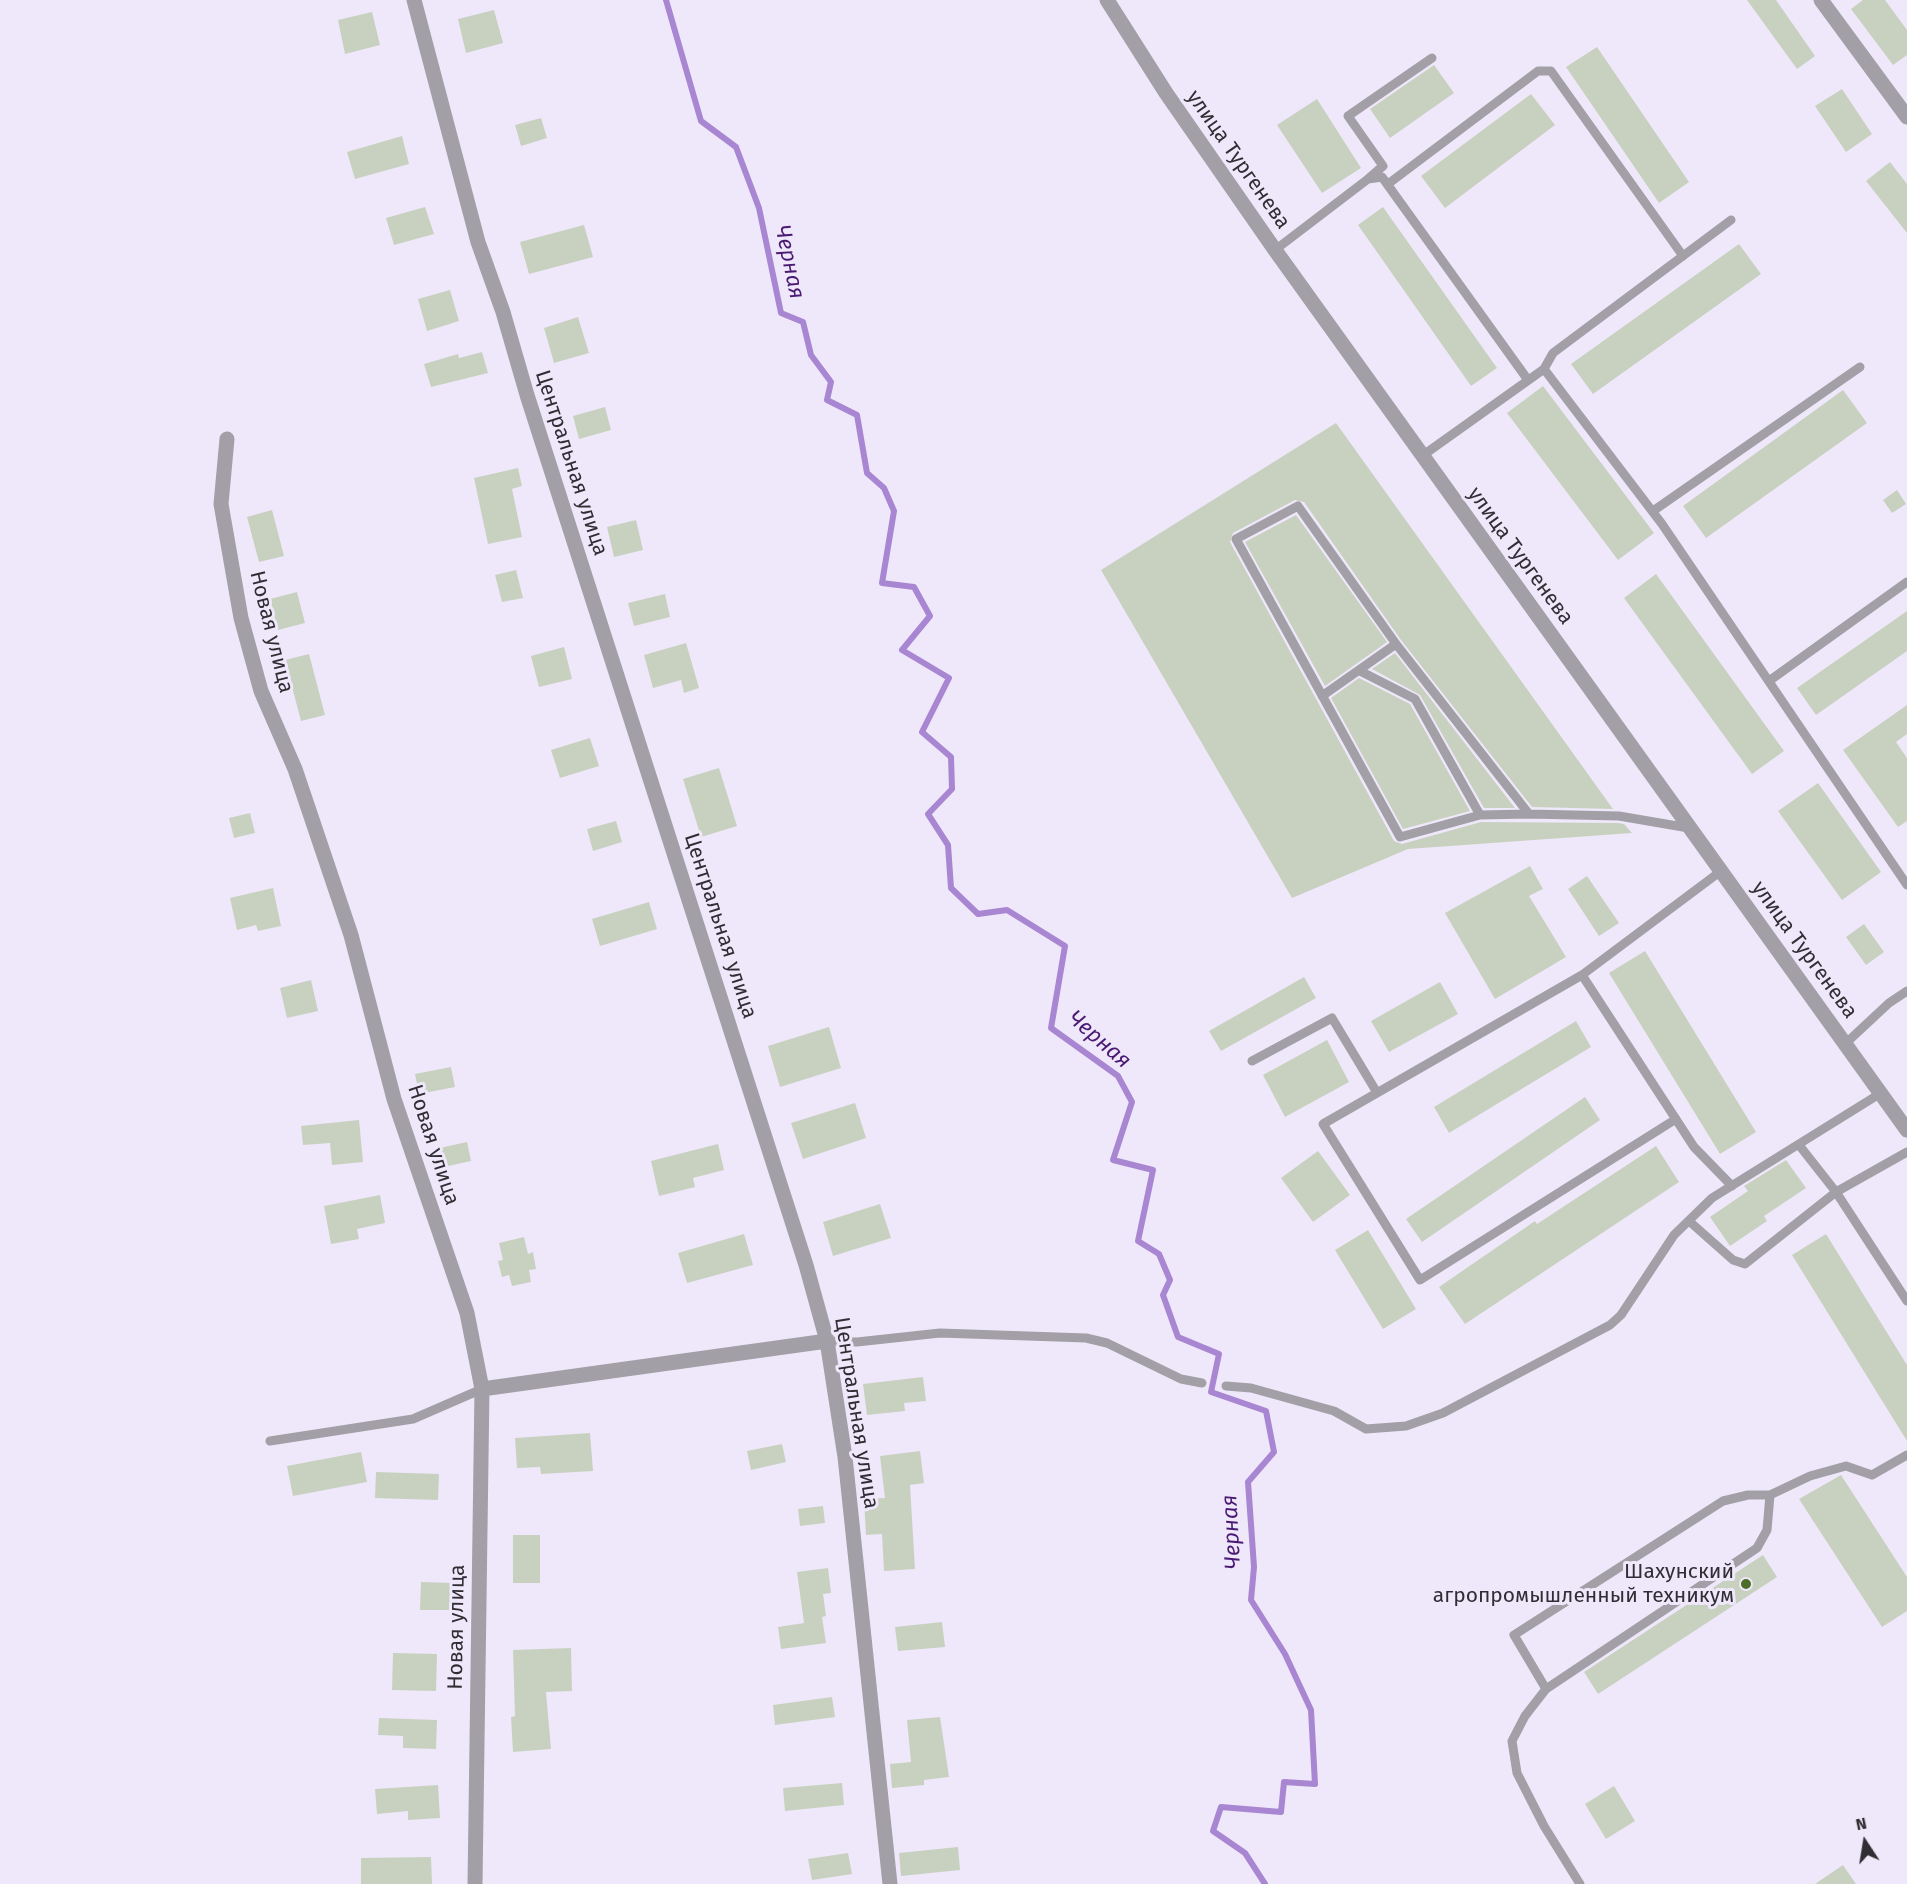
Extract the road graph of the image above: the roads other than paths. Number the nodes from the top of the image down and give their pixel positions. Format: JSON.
{"nodes":[{"id":1,"x":414,"y":0,"type":"edge"},
{"id":2,"x":1107,"y":0,"type":"edge"},
{"id":3,"x":1821,"y":0,"type":"edge"},
{"id":4,"x":1432,"y":58,"type":"dead end"},
{"id":5,"x":1907,"y":117,"type":"edge"},
{"id":6,"x":1368,"y":179,"type":"junction"},
{"id":7,"x":1388,"y":184,"type":"junction"},
{"id":8,"x":1731,"y":220,"type":"dead end"},
{"id":9,"x":1275,"y":250,"type":"junction"},
{"id":10,"x":1683,"y":256,"type":"junction"},
{"id":11,"x":1860,"y":367,"type":"dead end"},
{"id":12,"x":1544,"y":369,"type":"junction"},
{"id":13,"x":1528,"y":380,"type":"junction"},
{"id":14,"x":227,"y":439,"type":"dead end"},
{"id":15,"x":1422,"y":456,"type":"junction"},
{"id":16,"x":1653,"y":511,"type":"junction"},
{"id":17,"x":1907,"y":582,"type":"edge"},
{"id":18,"x":1396,"y":644,"type":"junction"},
{"id":19,"x":1359,"y":671,"type":"junction"},
{"id":20,"x":1769,"y":681,"type":"junction"},
{"id":21,"x":1322,"y":696,"type":"junction"},
{"id":22,"x":1528,"y":814,"type":"junction"},
{"id":23,"x":1480,"y":815,"type":"junction"},
{"id":24,"x":1689,"y":828,"type":"junction"},
{"id":25,"x":1721,"y":871,"type":"junction"},
{"id":26,"x":1906,"y":883,"type":"edge"},
{"id":27,"x":1582,"y":975,"type":"junction"},
{"id":28,"x":1907,"y":991,"type":"edge"},
{"id":29,"x":1845,"y":1044,"type":"junction"},
{"id":30,"x":1252,"y":1061,"type":"dead end"},
{"id":31,"x":1376,"y":1091,"type":"junction"},
{"id":32,"x":1881,"y":1093,"type":"junction"},
{"id":33,"x":1676,"y":1119,"type":"junction"},
{"id":34,"x":1907,"y":1130,"type":"edge"},
{"id":35,"x":1799,"y":1145,"type":"junction"},
{"id":36,"x":1907,"y":1152,"type":"edge"},
{"id":37,"x":1732,"y":1186,"type":"junction"},
{"id":38,"x":1836,"y":1192,"type":"junction"},
{"id":39,"x":1689,"y":1221,"type":"junction"},
{"id":40,"x":1907,"y":1301,"type":"edge"},
{"id":41,"x":827,"y":1341,"type":"junction"},
{"id":42,"x":1202,"y":1383,"type":"dead end"},
{"id":43,"x":1226,"y":1386,"type":"dead end"},
{"id":44,"x":482,"y":1389,"type":"junction"},
{"id":45,"x":270,"y":1441,"type":"dead end"},
{"id":46,"x":1907,"y":1455,"type":"edge"},
{"id":47,"x":1770,"y":1495,"type":"junction"},
{"id":48,"x":1546,"y":1689,"type":"junction"},
{"id":49,"x":474,"y":1884,"type":"edge"},
{"id":50,"x":890,"y":1884,"type":"edge"},
{"id":51,"x":1580,"y":1884,"type":"edge"}],
"edges":[{"from":1,"to":41,"type":"street","name":"Центральная улица"},
{"from":2,"to":9,"type":"street","name":"улица Тургенева"},
{"from":3,"to":5,"type":"street"},
{"from":4,"to":6,"type":"lane"},
{"from":6,"to":7,"type":"lane"},
{"from":6,"to":9,"type":"lane"},
{"from":7,"to":10,"type":"lane"},
{"from":7,"to":13,"type":"lane"},
{"from":8,"to":10,"type":"lane"},
{"from":9,"to":15,"type":"street","name":"улица Тургенева"},
{"from":10,"to":12,"type":"lane"},
{"from":11,"to":16,"type":"lane"},
{"from":12,"to":13,"type":"lane"},
{"from":12,"to":16,"type":"lane"},
{"from":13,"to":15,"type":"lane"},
{"from":14,"to":44,"type":"street","name":"Новая улица"},
{"from":15,"to":24,"type":"street","name":"улица Тургенева"},
{"from":16,"to":20,"type":"lane"},
{"from":17,"to":20,"type":"lane"},
{"from":18,"to":19,"type":"lane"},
{"from":18,"to":21,"type":"lane"},
{"from":18,"to":22,"type":"lane"},
{"from":19,"to":21,"type":"lane"},
{"from":19,"to":23,"type":"lane"},
{"from":20,"to":26,"type":"lane"},
{"from":21,"to":23,"type":"lane"},
{"from":22,"to":23,"type":"lane"},
{"from":22,"to":24,"type":"lane"},
{"from":24,"to":25,"type":"street","name":"улица Тургенева"},
{"from":25,"to":27,"type":"lane"},
{"from":25,"to":29,"type":"street","name":"улица Тургенева"},
{"from":27,"to":31,"type":"lane"},
{"from":27,"to":33,"type":"lane"},
{"from":28,"to":29,"type":"lane"},
{"from":29,"to":32,"type":"street","name":"улица Тургенева"},
{"from":30,"to":31,"type":"lane"},
{"from":31,"to":33,"type":"lane"},
{"from":32,"to":34,"type":"street","name":"улица Тургенева"},
{"from":32,"to":35,"type":"lane"},
{"from":33,"to":37,"type":"lane"},
{"from":35,"to":37,"type":"lane"},
{"from":35,"to":38,"type":"lane"},
{"from":36,"to":38,"type":"lane"},
{"from":37,"to":39,"type":"lane"},
{"from":38,"to":39,"type":"lane"},
{"from":38,"to":40,"type":"lane"},
{"from":39,"to":43,"type":"lane"},
{"from":41,"to":42,"type":"lane"},
{"from":41,"to":44,"type":"street"},
{"from":41,"to":50,"type":"street","name":"Центральная улица"},
{"from":44,"to":45,"type":"lane"},
{"from":44,"to":49,"type":"street","name":"Новая улица"},
{"from":46,"to":47,"type":"lane"},
{"from":47,"to":48,"type":"lane"},
{"from":47,"to":48,"type":"lane"},
{"from":48,"to":51,"type":"lane"}]}
